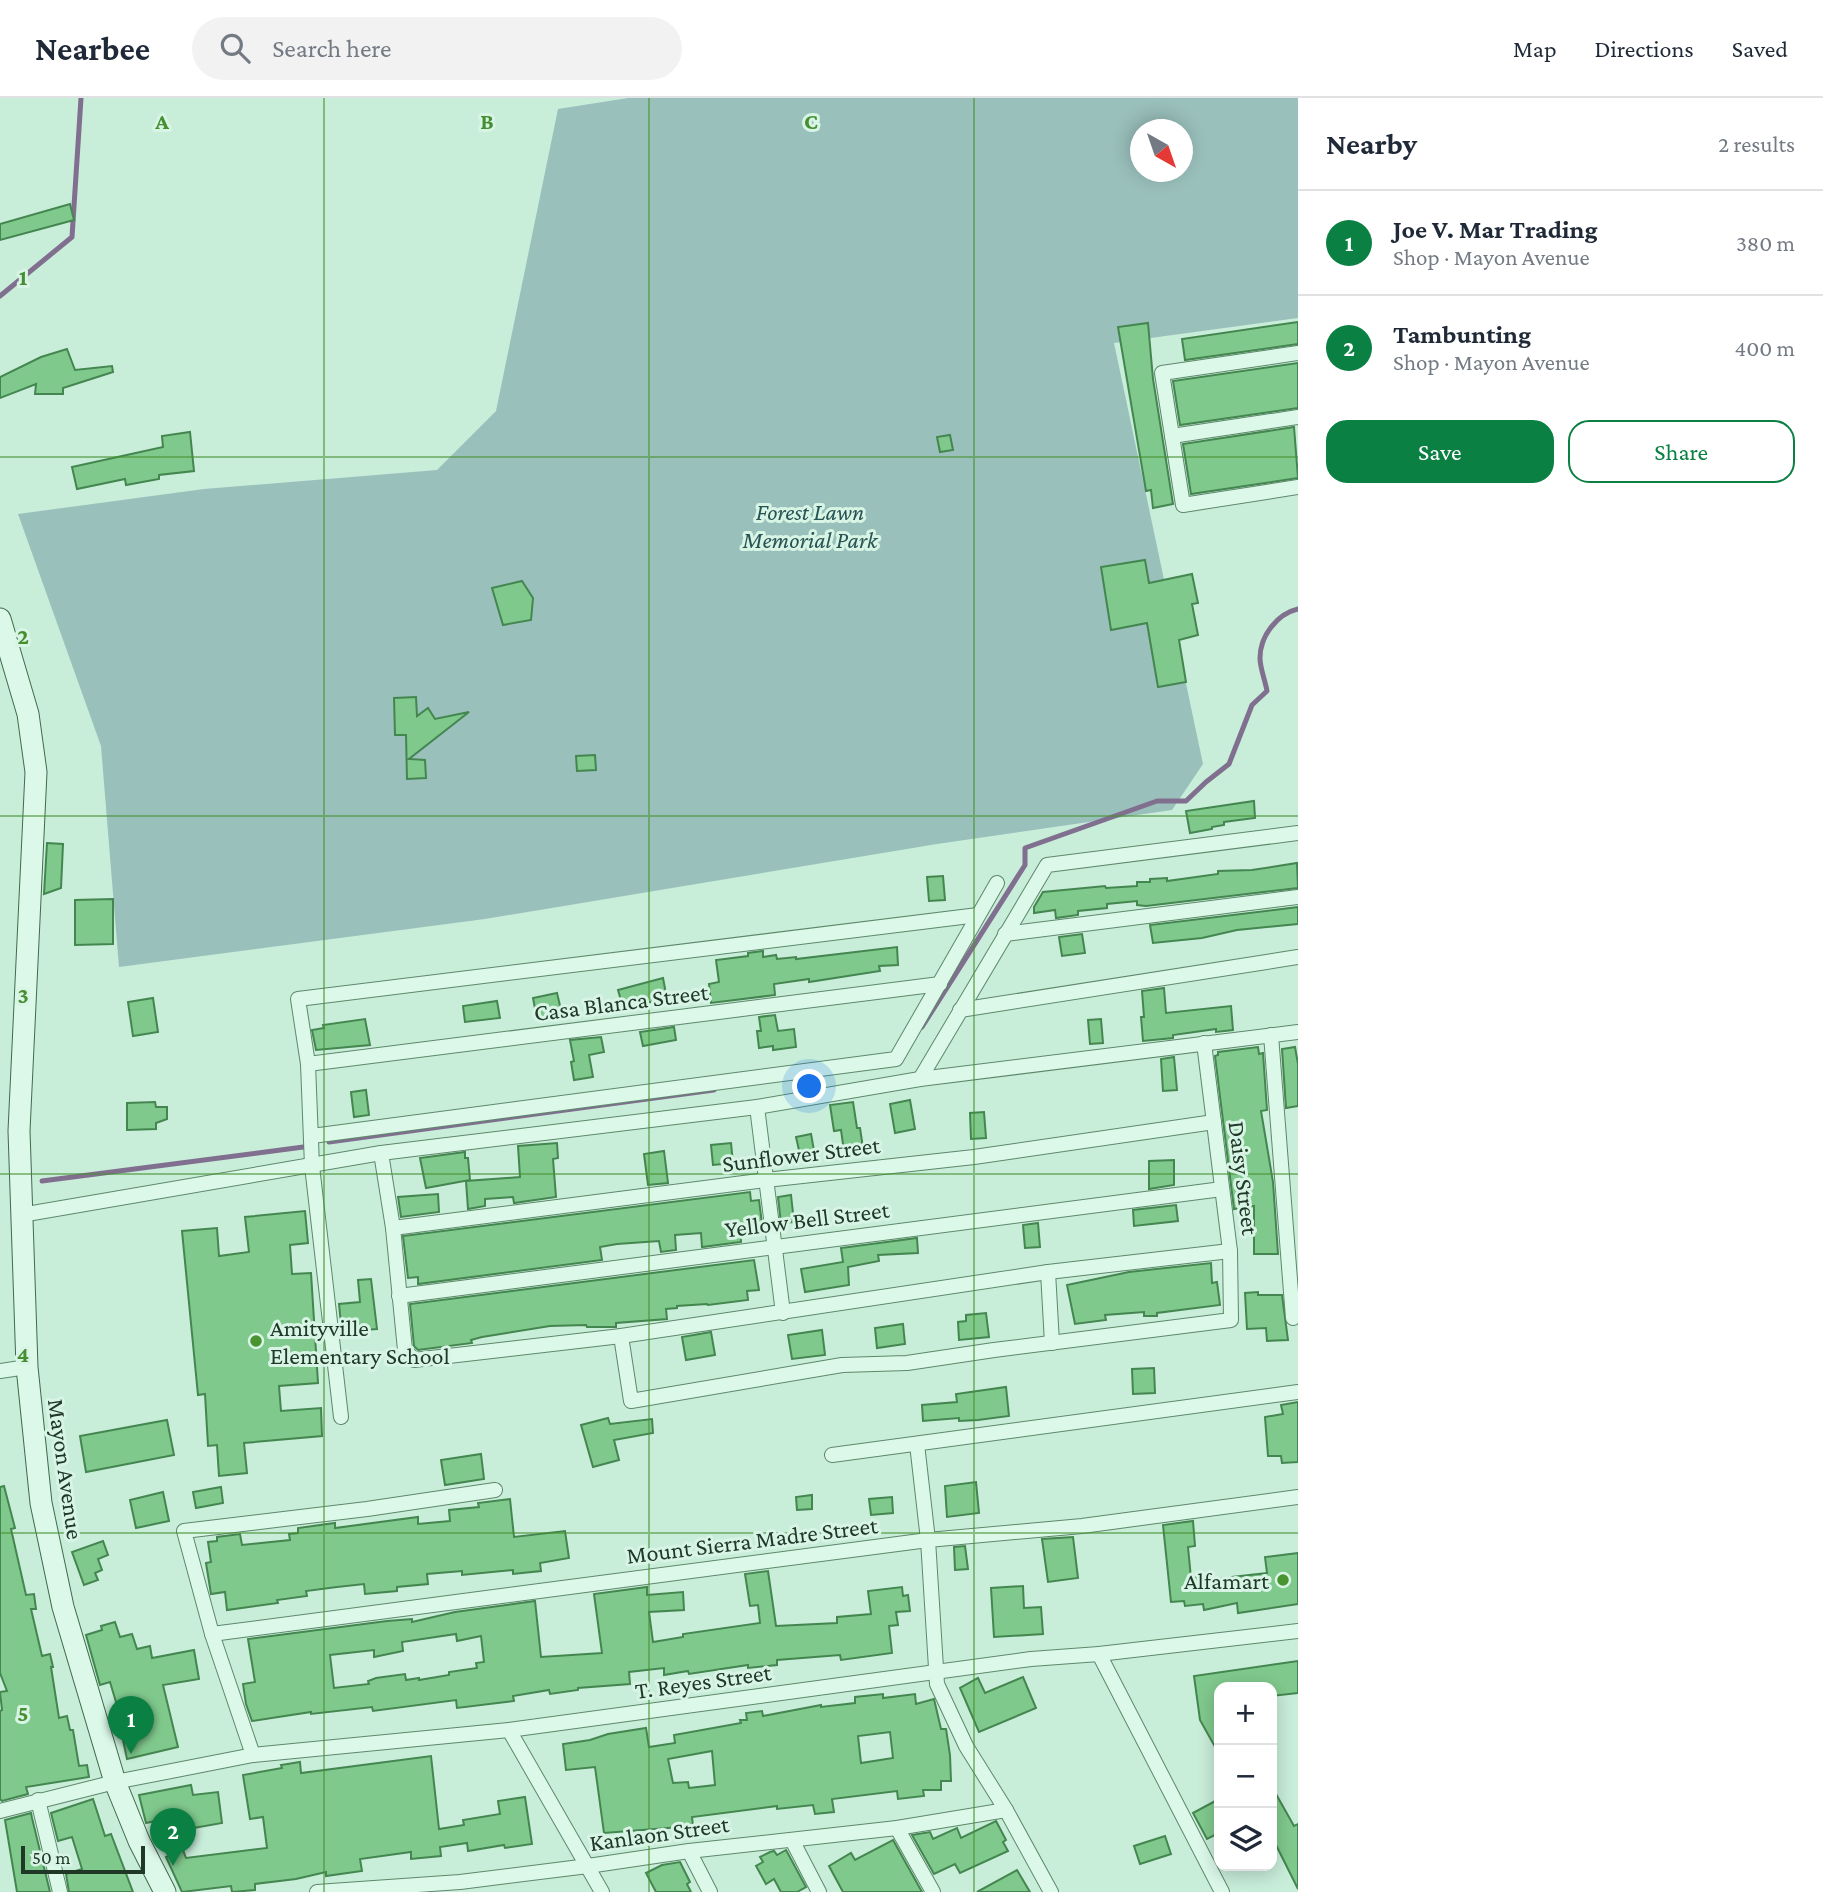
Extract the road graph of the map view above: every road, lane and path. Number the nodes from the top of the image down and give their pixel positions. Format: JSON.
{"nodes":[{"id":1,"x":1298,"y":353,"type":"edge"},
{"id":2,"x":1298,"y":417,"type":"edge"},
{"id":3,"x":1172,"y":436,"type":"junction"},
{"id":4,"x":1298,"y":487,"type":"edge"},
{"id":5,"x":0,"y":619,"type":"edge"},
{"id":6,"x":1298,"y":833,"type":"edge"},
{"id":7,"x":997,"y":883,"type":"dead end"},
{"id":8,"x":1298,"y":897,"type":"edge"},
{"id":9,"x":978,"y":915,"type":"junction"},
{"id":10,"x":1005,"y":934,"type":"junction"},
{"id":11,"x":1298,"y":957,"type":"edge"},
{"id":12,"x":940,"y":985,"type":"junction"},
{"id":13,"x":960,"y":1010,"type":"junction"},
{"id":14,"x":1298,"y":1032,"type":"edge"},
{"id":15,"x":1271,"y":1035,"type":"junction"},
{"id":16,"x":1204,"y":1043,"type":"junction"},
{"id":17,"x":308,"y":1064,"type":"junction"},
{"id":18,"x":920,"y":1079,"type":"junction"},
{"id":19,"x":757,"y":1107,"type":"junction"},
{"id":20,"x":1214,"y":1122,"type":"junction"},
{"id":21,"x":312,"y":1136,"type":"junction"},
{"id":22,"x":381,"y":1153,"type":"junction"},
{"id":23,"x":312,"y":1166,"type":"junction"},
{"id":24,"x":766,"y":1180,"type":"junction"},
{"id":25,"x":1222,"y":1189,"type":"junction"},
{"id":26,"x":21,"y":1214,"type":"junction"},
{"id":27,"x":393,"y":1228,"type":"junction"},
{"id":28,"x":775,"y":1246,"type":"junction"},
{"id":29,"x":1230,"y":1251,"type":"junction"},
{"id":30,"x":1048,"y":1272,"type":"junction"},
{"id":31,"x":399,"y":1296,"type":"junction"},
{"id":32,"x":783,"y":1312,"type":"junction"},
{"id":33,"x":1293,"y":1318,"type":"dead end"},
{"id":34,"x":621,"y":1336,"type":"junction"},
{"id":35,"x":1052,"y":1343,"type":"junction"},
{"id":36,"x":27,"y":1367,"type":"junction"},
{"id":37,"x":0,"y":1371,"type":"edge"},
{"id":38,"x":1298,"y":1392,"type":"edge"},
{"id":39,"x":341,"y":1417,"type":"dead end"},
{"id":40,"x":917,"y":1444,"type":"junction"},
{"id":41,"x":832,"y":1455,"type":"dead end"},
{"id":42,"x":495,"y":1490,"type":"dead end"},
{"id":43,"x":1298,"y":1497,"type":"edge"},
{"id":44,"x":928,"y":1540,"type":"junction"},
{"id":45,"x":1298,"y":1631,"type":"edge"},
{"id":46,"x":212,"y":1634,"type":"junction"},
{"id":47,"x":1099,"y":1654,"type":"junction"},
{"id":48,"x":936,"y":1672,"type":"junction"},
{"id":49,"x":509,"y":1730,"type":"junction"},
{"id":50,"x":253,"y":1755,"type":"junction"},
{"id":51,"x":115,"y":1782,"type":"junction"},
{"id":52,"x":38,"y":1800,"type":"junction"},
{"id":53,"x":1006,"y":1810,"type":"junction"},
{"id":54,"x":0,"y":1811,"type":"edge"},
{"id":55,"x":897,"y":1828,"type":"junction"},
{"id":56,"x":792,"y":1840,"type":"junction"},
{"id":57,"x":689,"y":1850,"type":"junction"},
{"id":58,"x":588,"y":1866,"type":"junction"},
{"id":59,"x":463,"y":1887,"type":"edge"},
{"id":60,"x":60,"y":1892,"type":"edge"},
{"id":61,"x":165,"y":1892,"type":"edge"},
{"id":62,"x":324,"y":1892,"type":"edge"},
{"id":63,"x":602,"y":1892,"type":"edge"},
{"id":64,"x":710,"y":1892,"type":"edge"},
{"id":65,"x":819,"y":1892,"type":"edge"},
{"id":66,"x":933,"y":1892,"type":"edge"},
{"id":67,"x":1051,"y":1892,"type":"edge"},
{"id":68,"x":1222,"y":1892,"type":"edge"}],
"edges":[{"from":1,"to":3,"type":"street"},
{"from":2,"to":3,"type":"street"},
{"from":3,"to":4,"type":"street"},
{"from":5,"to":26,"type":"main road","name":"Mayon Avenue"},
{"from":6,"to":10,"type":"street"},
{"from":7,"to":9,"type":"street"},
{"from":8,"to":10,"type":"street"},
{"from":9,"to":12,"type":"street"},
{"from":9,"to":17,"type":"street"},
{"from":10,"to":13,"type":"street"},
{"from":11,"to":13,"type":"street"},
{"from":12,"to":17,"type":"street","name":"Casa Blanca Street"},
{"from":12,"to":21,"type":"street"},
{"from":13,"to":18,"type":"street"},
{"from":14,"to":15,"type":"street"},
{"from":15,"to":16,"type":"street"},
{"from":15,"to":33,"type":"street"},
{"from":16,"to":18,"type":"street"},
{"from":16,"to":20,"type":"street","name":"Daisy Street"},
{"from":17,"to":21,"type":"street"},
{"from":18,"to":19,"type":"street"},
{"from":19,"to":22,"type":"street"},
{"from":19,"to":24,"type":"street"},
{"from":20,"to":24,"type":"street","name":"Sunflower Street"},
{"from":20,"to":25,"type":"street","name":"Daisy Street"},
{"from":21,"to":23,"type":"street"},
{"from":22,"to":23,"type":"street"},
{"from":22,"to":27,"type":"street"},
{"from":23,"to":26,"type":"street"},
{"from":23,"to":39,"type":"street"},
{"from":24,"to":27,"type":"street","name":"Sunflower Street"},
{"from":24,"to":28,"type":"street"},
{"from":25,"to":28,"type":"street","name":"Yellow Bell Street"},
{"from":25,"to":29,"type":"street","name":"Daisy Street"},
{"from":26,"to":36,"type":"main road","name":"Mayon Avenue"},
{"from":27,"to":31,"type":"street"},
{"from":28,"to":31,"type":"street","name":"Yellow Bell Street"},
{"from":28,"to":32,"type":"street"},
{"from":29,"to":30,"type":"street"},
{"from":29,"to":35,"type":"street","name":"Daisy Street"},
{"from":30,"to":32,"type":"street"},
{"from":30,"to":35,"type":"street"},
{"from":31,"to":34,"type":"street"},
{"from":32,"to":34,"type":"street"},
{"from":34,"to":35,"type":"street"},
{"from":36,"to":37,"type":"street"},
{"from":36,"to":51,"type":"main road","name":"Mayon Avenue"},
{"from":38,"to":40,"type":"street"},
{"from":40,"to":41,"type":"street"},
{"from":40,"to":44,"type":"street"},
{"from":42,"to":46,"type":"street"},
{"from":43,"to":44,"type":"street","name":"Mount Sierra Madre Street"},
{"from":44,"to":46,"type":"street","name":"Mount Sierra Madre Street"},
{"from":44,"to":48,"type":"street"},
{"from":45,"to":47,"type":"street","name":"T. Reyes Street"},
{"from":46,"to":50,"type":"street"},
{"from":47,"to":48,"type":"street","name":"T. Reyes Street"},
{"from":47,"to":68,"type":"street"},
{"from":48,"to":49,"type":"street","name":"T. Reyes Street"},
{"from":48,"to":53,"type":"street"},
{"from":49,"to":50,"type":"street","name":"T. Reyes Street"},
{"from":49,"to":58,"type":"street"},
{"from":50,"to":51,"type":"street","name":"T. Reyes Street"},
{"from":51,"to":52,"type":"street","name":"T. Reyes Street"},
{"from":51,"to":61,"type":"main road","name":"Mayon Avenue"},
{"from":52,"to":54,"type":"street","name":"T. Reyes Street"},
{"from":52,"to":60,"type":"street"},
{"from":53,"to":55,"type":"street","name":"Kanlaon Street"},
{"from":53,"to":67,"type":"street"},
{"from":55,"to":56,"type":"street","name":"Kanlaon Street"},
{"from":55,"to":66,"type":"street"},
{"from":56,"to":57,"type":"street","name":"Kanlaon Street"},
{"from":56,"to":65,"type":"street"},
{"from":57,"to":58,"type":"street","name":"Kanlaon Street"},
{"from":57,"to":64,"type":"street"},
{"from":58,"to":59,"type":"street","name":"Kanlaon Street"},
{"from":58,"to":63,"type":"street"},
{"from":59,"to":62,"type":"street","name":"Kanlaon Street"}]}
